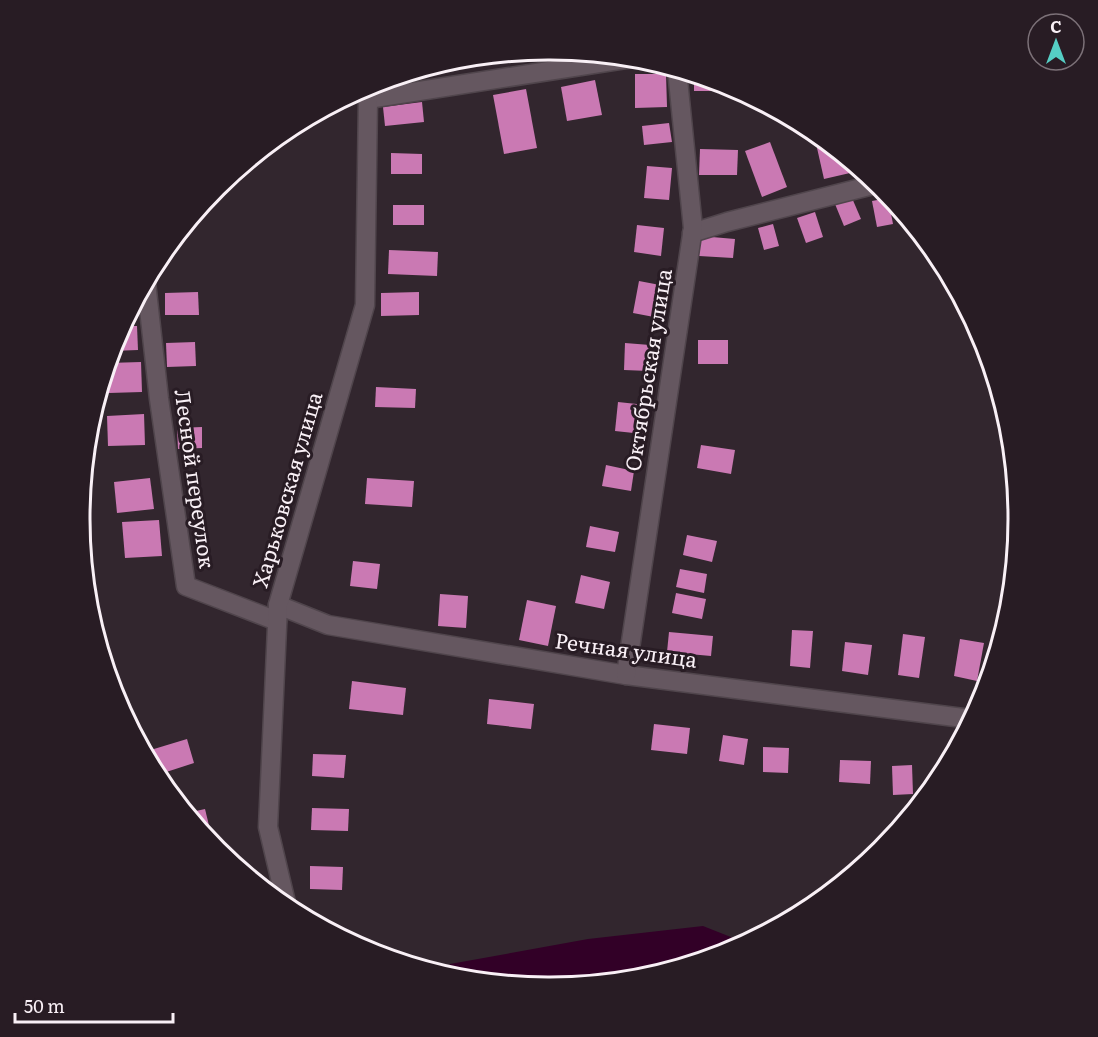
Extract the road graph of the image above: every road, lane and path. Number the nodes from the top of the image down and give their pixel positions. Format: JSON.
{"nodes":[{"id":1,"x":596,"y":63,"type":"edge"},
{"id":2,"x":678,"y":79,"type":"edge"},
{"id":3,"x":385,"y":91,"type":"edge"},
{"id":4,"x":367,"y":98,"type":"edge"},
{"id":5,"x":865,"y":187,"type":"edge"},
{"id":6,"x":692,"y":233,"type":"junction"},
{"id":7,"x":148,"y":297,"type":"edge"},
{"id":8,"x":278,"y":613,"type":"junction"},
{"id":9,"x":626,"y":675,"type":"junction"},
{"id":10,"x":962,"y":718,"type":"edge"},
{"id":11,"x":283,"y":892,"type":"edge"}],
"edges":[{"from":1,"to":3,"type":"street"},
{"from":2,"to":6,"type":"street","name":"Октябрьская улица"},
{"from":4,"to":8,"type":"street","name":"Харьковская улица"},
{"from":5,"to":6,"type":"street"},
{"from":6,"to":9,"type":"street","name":"Октябрьская улица"},
{"from":7,"to":8,"type":"street","name":"Лесной переулок"},
{"from":8,"to":9,"type":"street","name":"Речная улица"},
{"from":8,"to":11,"type":"street","name":"Харьковская улица"},
{"from":9,"to":10,"type":"street","name":"Речная улица"}]}
